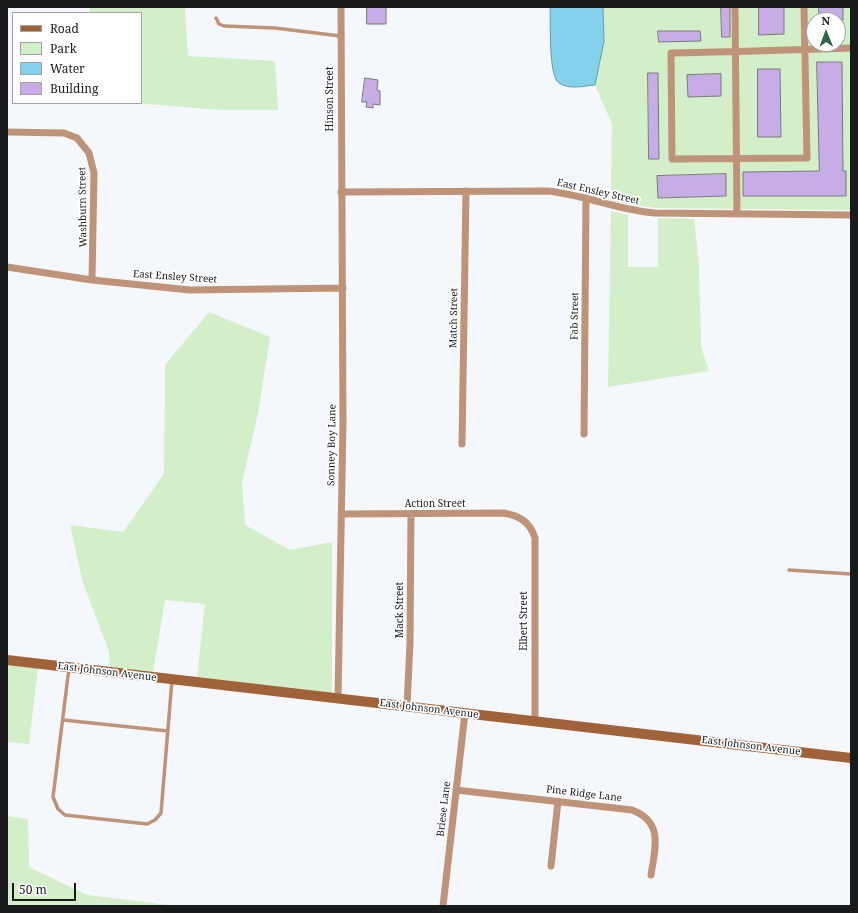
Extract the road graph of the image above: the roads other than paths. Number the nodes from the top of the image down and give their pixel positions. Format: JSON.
{"nodes":[{"id":1,"x":341,"y":7,"type":"edge"},
{"id":2,"x":735,"y":7,"type":"edge"},
{"id":3,"x":804,"y":7,"type":"edge"},
{"id":4,"x":216,"y":18,"type":"dead end"},
{"id":5,"x":340,"y":36,"type":"junction"},
{"id":6,"x":851,"y":48,"type":"edge"},
{"id":7,"x":805,"y":49,"type":"junction"},
{"id":8,"x":736,"y":52,"type":"junction"},
{"id":9,"x":7,"y":132,"type":"edge"},
{"id":10,"x":736,"y":159,"type":"junction"},
{"id":11,"x":466,"y":191,"type":"junction"},
{"id":12,"x":341,"y":192,"type":"junction"},
{"id":13,"x":586,"y":198,"type":"junction"},
{"id":14,"x":737,"y":214,"type":"junction"},
{"id":15,"x":851,"y":214,"type":"edge"},
{"id":16,"x":7,"y":267,"type":"edge"},
{"id":17,"x":92,"y":280,"type":"junction"},
{"id":18,"x":343,"y":288,"type":"junction"},
{"id":19,"x":584,"y":434,"type":"dead end"},
{"id":20,"x":462,"y":444,"type":"dead end"},
{"id":21,"x":341,"y":514,"type":"junction"},
{"id":22,"x":410,"y":514,"type":"junction"},
{"id":23,"x":527,"y":523,"type":"joint"},
{"id":24,"x":789,"y":570,"type":"dead end"},
{"id":25,"x":851,"y":574,"type":"edge"},
{"id":26,"x":7,"y":660,"type":"edge"},
{"id":27,"x":69,"y":667,"type":"junction"},
{"id":28,"x":172,"y":679,"type":"junction"},
{"id":29,"x":338,"y":699,"type":"junction"},
{"id":30,"x":407,"y":706,"type":"junction"},
{"id":31,"x":465,"y":713,"type":"junction"},
{"id":32,"x":63,"y":720,"type":"junction"},
{"id":33,"x":535,"y":722,"type":"junction"},
{"id":34,"x":168,"y":731,"type":"junction"},
{"id":35,"x":850,"y":755,"type":"edge"},
{"id":36,"x":456,"y":790,"type":"junction"},
{"id":37,"x":558,"y":801,"type":"junction"},
{"id":38,"x":550,"y":866,"type":"dead end"},
{"id":39,"x":651,"y":875,"type":"dead end"},
{"id":40,"x":443,"y":906,"type":"edge"}],
"edges":[{"from":1,"to":5,"type":"street","name":"Hinson Street"},
{"from":2,"to":8,"type":"street"},
{"from":3,"to":7,"type":"street"},
{"from":4,"to":5,"type":"lane"},
{"from":5,"to":12,"type":"street","name":"Hinson Street"},
{"from":6,"to":7,"type":"street"},
{"from":7,"to":8,"type":"street"},
{"from":7,"to":10,"type":"street"},
{"from":8,"to":10,"type":"street"},
{"from":8,"to":10,"type":"street"},
{"from":9,"to":17,"type":"street","name":"Washburn Street"},
{"from":10,"to":14,"type":"street"},
{"from":11,"to":12,"type":"street","name":"East Ensley Street"},
{"from":11,"to":13,"type":"street","name":"East Ensley Street"},
{"from":11,"to":20,"type":"street","name":"Match Street"},
{"from":12,"to":18,"type":"street","name":"Sonney Boy Lane"},
{"from":13,"to":14,"type":"street","name":"East Ensley Street"},
{"from":13,"to":19,"type":"street","name":"Fab Street"},
{"from":14,"to":15,"type":"street","name":"East Ensley Street"},
{"from":16,"to":17,"type":"street","name":"East Ensley Street"},
{"from":17,"to":18,"type":"street","name":"East Ensley Street"},
{"from":18,"to":21,"type":"street","name":"Sonney Boy Lane"},
{"from":21,"to":22,"type":"street","name":"Action Street"},
{"from":21,"to":29,"type":"street","name":"Sonney Boy Lane"},
{"from":22,"to":23,"type":"street","name":"Action Street"},
{"from":22,"to":30,"type":"street","name":"Mack Street"},
{"from":23,"to":33,"type":"street","name":"Elbert Street"},
{"from":24,"to":25,"type":"lane"},
{"from":26,"to":27,"type":"main road","name":"East Johnson Avenue"},
{"from":27,"to":28,"type":"main road","name":"East Johnson Avenue"},
{"from":27,"to":32,"type":"lane"},
{"from":28,"to":29,"type":"main road","name":"East Johnson Avenue"},
{"from":28,"to":34,"type":"lane"},
{"from":29,"to":30,"type":"main road","name":"East Johnson Avenue"},
{"from":30,"to":31,"type":"main road","name":"East Johnson Avenue"},
{"from":31,"to":33,"type":"main road","name":"East Johnson Avenue"},
{"from":31,"to":36,"type":"street","name":"Briese Lane"},
{"from":32,"to":34,"type":"lane"},
{"from":32,"to":34,"type":"lane"},
{"from":33,"to":35,"type":"main road","name":"East Johnson Avenue"},
{"from":36,"to":37,"type":"street","name":"Pine Ridge Lane"},
{"from":36,"to":40,"type":"street","name":"Briese Lane"},
{"from":37,"to":38,"type":"street"},
{"from":37,"to":39,"type":"street","name":"Pine Ridge Lane"}]}
